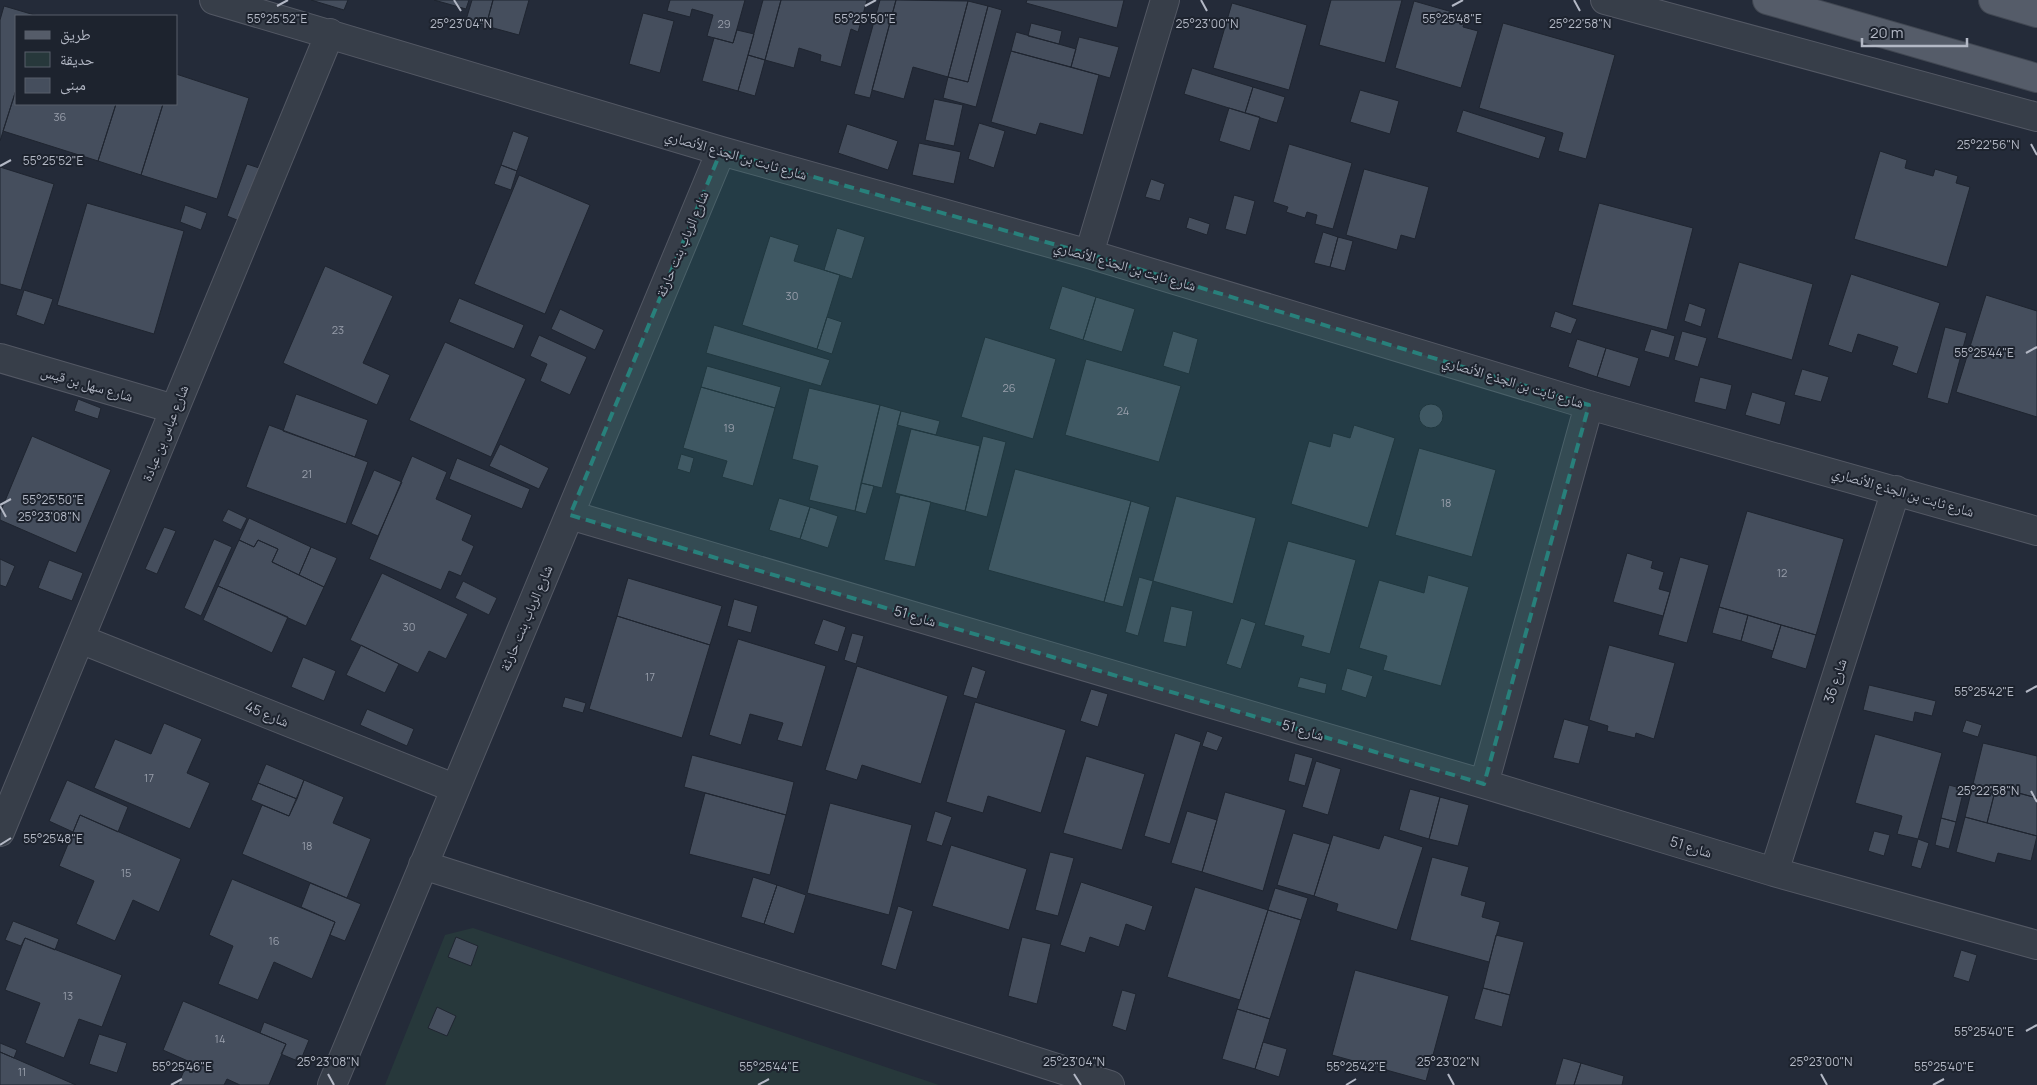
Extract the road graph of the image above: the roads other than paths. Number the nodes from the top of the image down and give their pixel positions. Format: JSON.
{"nodes":[{"id":1,"x":214,"y":0,"type":"edge"},
{"id":2,"x":1165,"y":0,"type":"edge"},
{"id":3,"x":1604,"y":0,"type":"edge"},
{"id":4,"x":1767,"y":0,"type":"edge"},
{"id":5,"x":1993,"y":0,"type":"edge"},
{"id":6,"x":2037,"y":13,"type":"edge"},
{"id":7,"x":330,"y":33,"type":"junction"},
{"id":8,"x":2037,"y":78,"type":"edge"},
{"id":9,"x":2037,"y":117,"type":"edge"},
{"id":10,"x":721,"y":151,"type":"junction"},
{"id":11,"x":1089,"y":254,"type":"junction"},
{"id":12,"x":0,"y":358,"type":"edge"},
{"id":13,"x":1589,"y":405,"type":"junction"},
{"id":14,"x":174,"y":410,"type":"junction"},
{"id":15,"x":1896,"y":490,"type":"junction"},
{"id":16,"x":570,"y":514,"type":"junction"},
{"id":17,"x":2037,"y":531,"type":"edge"},
{"id":18,"x":80,"y":639,"type":"junction"},
{"id":19,"x":1484,"y":784,"type":"junction"},
{"id":20,"x":454,"y":788,"type":"junction"},
{"id":21,"x":0,"y":832,"type":"edge"},
{"id":22,"x":423,"y":865,"type":"junction"},
{"id":23,"x":1774,"y":872,"type":"junction"},
{"id":24,"x":2037,"y":945,"type":"edge"},
{"id":25,"x":332,"y":1085,"type":"edge"},
{"id":26,"x":1110,"y":1085,"type":"edge"}],
"edges":[{"from":1,"to":7,"type":"street","name":"شارع ثابت بن الجذع الأنصاري"},
{"from":2,"to":11,"type":"street"},
{"from":3,"to":9,"type":"street"},
{"from":4,"to":8,"type":"main road"},
{"from":5,"to":6,"type":"main road"},
{"from":7,"to":10,"type":"street","name":"شارع ثابت بن الجذع الأنصاري"},
{"from":7,"to":14,"type":"street","name":"شارع عباس بن عبادة"},
{"from":10,"to":11,"type":"street","name":"شارع ثابت بن الجذع الأنصاري"},
{"from":10,"to":16,"type":"street","name":"شارع الرباب بنت حارثة"},
{"from":11,"to":13,"type":"street","name":"شارع ثابت بن الجذع الأنصاري"},
{"from":12,"to":14,"type":"street","name":"شارع سهل بن قيس"},
{"from":13,"to":15,"type":"street","name":"شارع ثابت بن الجذع الأنصاري"},
{"from":13,"to":19,"type":"street"},
{"from":14,"to":18,"type":"street","name":"شارع عباس بن عبادة"},
{"from":15,"to":17,"type":"street","name":"شارع ثابت بن الجذع الأنصاري"},
{"from":15,"to":23,"type":"street","name":"شارع 36"},
{"from":16,"to":19,"type":"street","name":"شارع 51"},
{"from":16,"to":20,"type":"street","name":"شارع الرباب بنت حارثة"},
{"from":18,"to":20,"type":"street","name":"شارع 45"},
{"from":18,"to":21,"type":"street","name":"شارع عباس بن عبادة"},
{"from":19,"to":23,"type":"street","name":"شارع 51"},
{"from":20,"to":22,"type":"street","name":"شارع الرباب بنت حارثة"},
{"from":22,"to":25,"type":"street","name":"شارع الرباب بنت حارثة"},
{"from":22,"to":26,"type":"street"},
{"from":23,"to":24,"type":"street","name":"شارع 51"}]}
